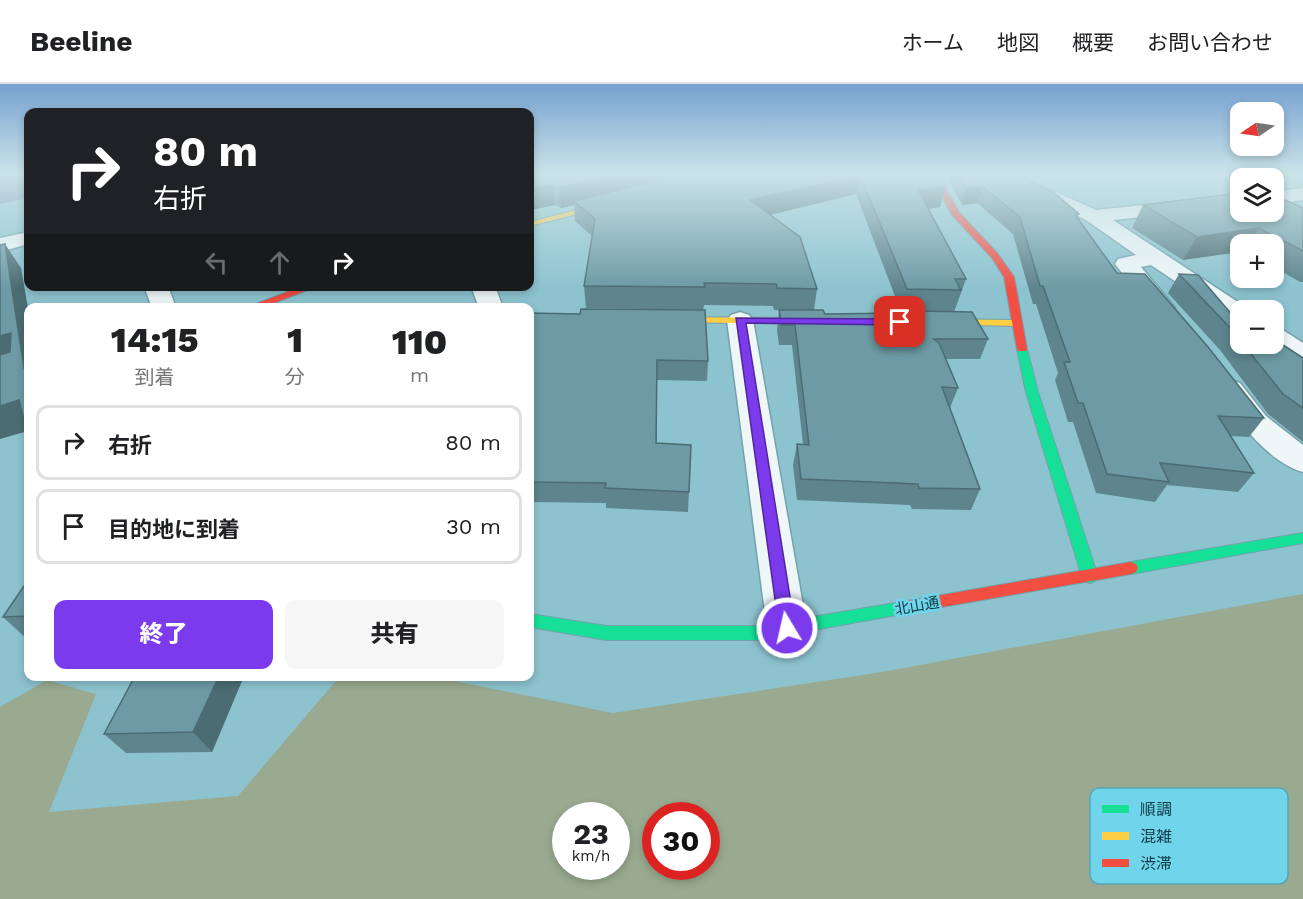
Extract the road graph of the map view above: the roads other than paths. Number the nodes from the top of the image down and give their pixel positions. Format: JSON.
{"nodes":[{"id":1,"x":576,"y":212,"type":"edge"},
{"id":2,"x":954,"y":212,"type":"edge"},
{"id":3,"x":1084,"y":212,"type":"edge"},
{"id":4,"x":1132,"y":212,"type":"edge"},
{"id":5,"x":1093,"y":216,"type":"junction"},
{"id":6,"x":534,"y":223,"type":"edge"},
{"id":7,"x":24,"y":239,"type":"edge"},
{"id":8,"x":0,"y":245,"type":"edge"},
{"id":9,"x":1154,"y":257,"type":"junction"},
{"id":10,"x":299,"y":291,"type":"edge"},
{"id":11,"x":265,"y":303,"type":"edge"},
{"id":12,"x":1230,"y":307,"type":"edge"},
{"id":13,"x":646,"y":320,"type":"edge"},
{"id":14,"x":740,"y":320,"type":"junction"},
{"id":15,"x":836,"y":321,"type":"edge"},
{"id":16,"x":919,"y":322,"type":"edge"},
{"id":17,"x":1015,"y":323,"type":"junction"},
{"id":18,"x":1179,"y":326,"type":"edge"},
{"id":19,"x":1284,"y":342,"type":"edge"},
{"id":20,"x":1303,"y":355,"type":"edge"},
{"id":21,"x":1215,"y":367,"type":"edge"},
{"id":22,"x":1303,"y":461,"type":"edge"},
{"id":23,"x":1303,"y":538,"type":"edge"},
{"id":24,"x":1090,"y":577,"type":"junction"},
{"id":25,"x":534,"y":622,"type":"edge"},
{"id":26,"x":787,"y":628,"type":"junction"}],
"edges":[{"from":1,"to":6,"type":"street"},
{"from":2,"to":17,"type":"street"},
{"from":3,"to":5,"type":"street"},
{"from":4,"to":5,"type":"street"},
{"from":5,"to":9,"type":"street"},
{"from":7,"to":8,"type":"street"},
{"from":9,"to":12,"type":"street"},
{"from":9,"to":18,"type":"street"},
{"from":10,"to":11,"type":"street"},
{"from":13,"to":14,"type":"street"},
{"from":14,"to":15,"type":"street"},
{"from":14,"to":26,"type":"street"},
{"from":16,"to":17,"type":"street"},
{"from":17,"to":24,"type":"street"},
{"from":19,"to":20,"type":"street"},
{"from":21,"to":22,"type":"street"},
{"from":23,"to":24,"type":"street","name":"北山通"},
{"from":24,"to":26,"type":"street","name":"北山通"},
{"from":25,"to":26,"type":"street","name":"北山通"}]}
